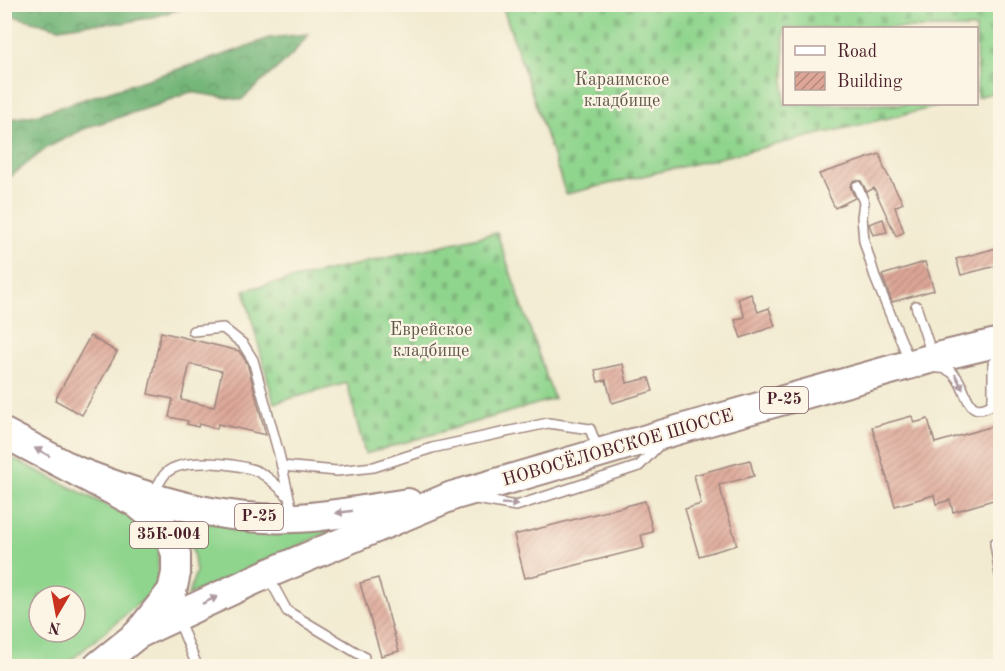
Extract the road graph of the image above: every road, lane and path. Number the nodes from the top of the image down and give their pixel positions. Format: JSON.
{"nodes":[{"id":1,"x":858,"y":186,"type":"dead end"},
{"id":2,"x":916,"y":306,"type":"dead end"},
{"id":3,"x":193,"y":331,"type":"dead end"},
{"id":4,"x":1000,"y":342,"type":"edge"},
{"id":5,"x":1000,"y":356,"type":"edge"},
{"id":6,"x":910,"y":365,"type":"junction"},
{"id":7,"x":670,"y":432,"type":"junction"},
{"id":8,"x":4,"y":433,"type":"edge"},
{"id":9,"x":599,"y":453,"type":"junction"},
{"id":10,"x":282,"y":466,"type":"junction"},
{"id":11,"x":79,"y":472,"type":"junction"},
{"id":12,"x":448,"y":497,"type":"junction"},
{"id":13,"x":151,"y":498,"type":"junction"},
{"id":14,"x":291,"y":508,"type":"junction"},
{"id":15,"x":1000,"y":542,"type":"edge"},
{"id":16,"x":267,"y":573,"type":"junction"},
{"id":17,"x":1000,"y":575,"type":"edge"},
{"id":18,"x":177,"y":616,"type":"junction"},
{"id":19,"x":138,"y":634,"type":"junction"},
{"id":20,"x":363,"y":657,"type":"dead end"},
{"id":21,"x":98,"y":666,"type":"edge"},
{"id":22,"x":197,"y":666,"type":"edge"}],
"edges":[{"from":1,"to":6,"type":"lane"},
{"from":2,"to":6,"type":"lane"},
{"from":3,"to":10,"type":"lane"},
{"from":4,"to":6,"type":"main road","name":"НОВОСЁЛОВСКОЕ ШОССЕ","number":"Р-25"},
{"from":6,"to":5,"type":"lane","one_way":true},
{"from":6,"to":7,"type":"main road","name":"НОВОСЁЛОВСКОЕ ШОССЕ","number":"Р-25"},
{"from":7,"to":9,"type":"main road","name":"НОВОСЁЛОВСКОЕ ШОССЕ","number":"Р-25"},
{"from":12,"to":7,"type":"lane","one_way":true},
{"from":11,"to":8,"type":"main road","number":"35К-004","one_way":true},
{"from":9,"to":10,"type":"lane"},
{"from":9,"to":12,"type":"main road","name":"НОВОСЁЛОВСКОЕ ШОССЕ","number":"Р-25"},
{"from":10,"to":14,"type":"lane"},
{"from":11,"to":13,"type":"main road","name":"НОВОСЁЛОВСКОЕ ШОССЕ","number":"Р-25"},
{"from":11,"to":19,"type":"main road","number":"35К-004"},
{"from":12,"to":14,"type":"main road","name":"НОВОСЁЛОВСКОЕ ШОССЕ","number":"Р-25","one_way":true},
{"from":12,"to":16,"type":"main road","name":"НОВОСЁЛОВСКОЕ ШОССЕ","number":"Р-25"},
{"from":13,"to":14,"type":"main road","name":"НОВОСЁЛОВСКОЕ ШОССЕ","number":"Р-25"},
{"from":13,"to":14,"type":"lane"},
{"from":15,"to":17,"type":"lane"},
{"from":18,"to":16,"type":"main road","name":"НОВОСЁЛОВСКОЕ ШОССЕ","number":"Р-25","one_way":true},
{"from":16,"to":20,"type":"lane"},
{"from":18,"to":19,"type":"main road","name":"НОВОСЁЛОВСКОЕ ШОССЕ","number":"Р-25"},
{"from":18,"to":22,"type":"lane"},
{"from":19,"to":21,"type":"main road","number":"35К-004"}]}
